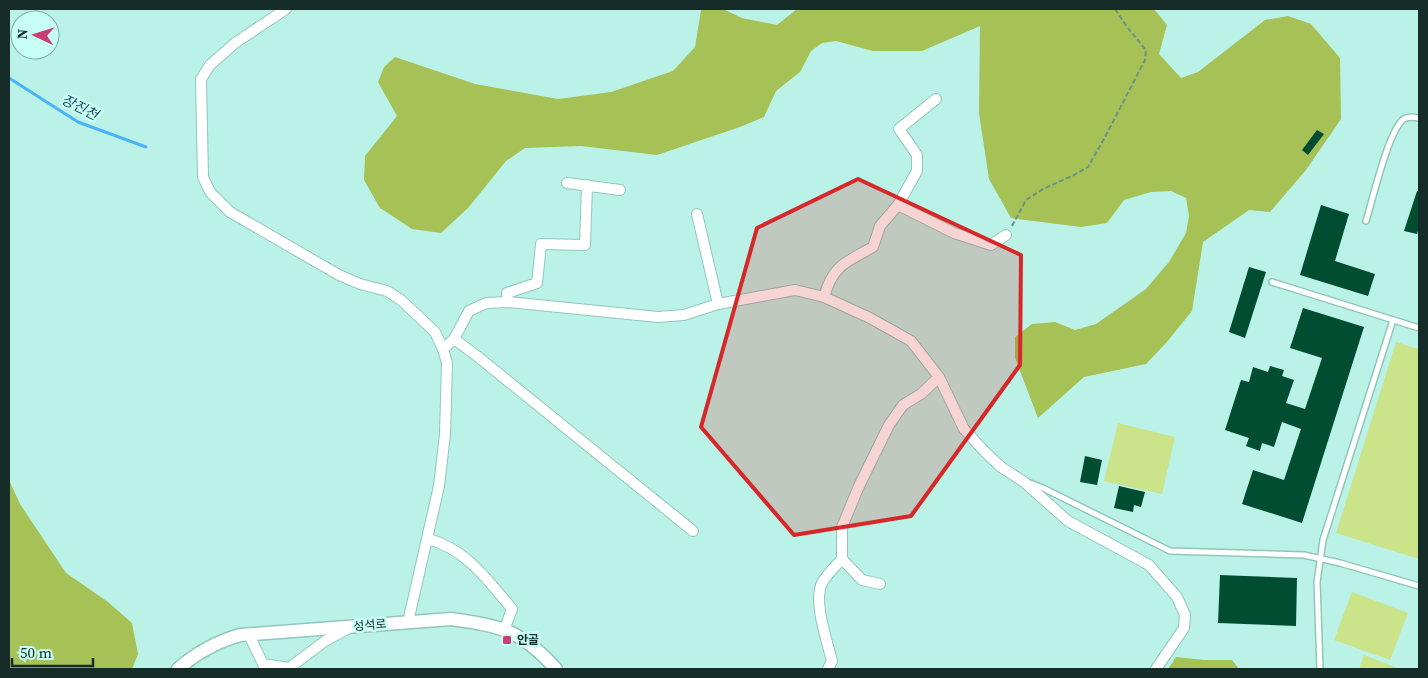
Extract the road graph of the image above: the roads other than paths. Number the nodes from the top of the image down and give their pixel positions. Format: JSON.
{"nodes":[{"id":1,"x":286,"y":9,"type":"edge"},
{"id":2,"x":936,"y":99,"type":"dead end"},
{"id":3,"x":1419,"y":118,"type":"edge"},
{"id":4,"x":567,"y":183,"type":"dead end"},
{"id":5,"x":587,"y":185,"type":"junction"},
{"id":6,"x":620,"y":190,"type":"dead end"},
{"id":7,"x":898,"y":205,"type":"junction"},
{"id":8,"x":697,"y":214,"type":"dead end"},
{"id":9,"x":1366,"y":221,"type":"dead end"},
{"id":10,"x":1006,"y":235,"type":"road end"},
{"id":11,"x":1272,"y":282,"type":"dead end"},
{"id":12,"x":824,"y":296,"type":"junction"},
{"id":13,"x":508,"y":302,"type":"junction"},
{"id":14,"x":718,"y":304,"type":"junction"},
{"id":15,"x":1392,"y":320,"type":"junction"},
{"id":16,"x":1419,"y":328,"type":"edge"},
{"id":17,"x":454,"y":339,"type":"junction"},
{"id":18,"x":443,"y":350,"type":"junction"},
{"id":19,"x":939,"y":377,"type":"junction"},
{"id":20,"x":1024,"y":482,"type":"junction"},
{"id":21,"x":693,"y":531,"type":"dead end"},
{"id":22,"x":427,"y":539,"type":"junction"},
{"id":23,"x":1320,"y":558,"type":"junction"},
{"id":24,"x":842,"y":559,"type":"junction"},
{"id":25,"x":880,"y":584,"type":"dead end"},
{"id":26,"x":1419,"y":586,"type":"edge"},
{"id":27,"x":408,"y":622,"type":"junction"},
{"id":28,"x":352,"y":626,"type":"junction"},
{"id":29,"x":504,"y":630,"type":"junction"},
{"id":30,"x":249,"y":634,"type":"junction"},
{"id":31,"x":262,"y":666,"type":"edge"},
{"id":32,"x":178,"y":669,"type":"edge"},
{"id":33,"x":288,"y":669,"type":"edge"},
{"id":34,"x":556,"y":669,"type":"edge"},
{"id":35,"x":828,"y":669,"type":"edge"},
{"id":36,"x":1156,"y":669,"type":"edge"},
{"id":37,"x":1320,"y":669,"type":"edge"}],
"edges":[{"from":1,"to":18,"type":"street"},
{"from":2,"to":7,"type":"street"},
{"from":3,"to":9,"type":"lane"},
{"from":4,"to":5,"type":"street"},
{"from":5,"to":6,"type":"street"},
{"from":5,"to":13,"type":"street"},
{"from":7,"to":10,"type":"street"},
{"from":7,"to":12,"type":"street"},
{"from":8,"to":14,"type":"street"},
{"from":11,"to":15,"type":"lane"},
{"from":12,"to":14,"type":"street"},
{"from":12,"to":19,"type":"street"},
{"from":13,"to":14,"type":"street"},
{"from":13,"to":17,"type":"street"},
{"from":15,"to":16,"type":"lane"},
{"from":15,"to":23,"type":"lane"},
{"from":17,"to":18,"type":"street"},
{"from":17,"to":21,"type":"street"},
{"from":18,"to":22,"type":"street"},
{"from":19,"to":20,"type":"street"},
{"from":19,"to":24,"type":"street"},
{"from":20,"to":23,"type":"lane"},
{"from":20,"to":36,"type":"street"},
{"from":22,"to":27,"type":"street"},
{"from":22,"to":29,"type":"street"},
{"from":23,"to":26,"type":"lane"},
{"from":23,"to":37,"type":"lane"},
{"from":24,"to":25,"type":"street"},
{"from":24,"to":35,"type":"street"},
{"from":27,"to":28,"type":"street","name":"성석로"},
{"from":27,"to":29,"type":"street","name":"성석로"},
{"from":28,"to":30,"type":"street","name":"성석로"},
{"from":28,"to":33,"type":"street"},
{"from":29,"to":34,"type":"street","name":"성석로"},
{"from":30,"to":31,"type":"street"},
{"from":30,"to":32,"type":"street","name":"성석로"},
{"from":31,"to":33,"type":"street"}]}
